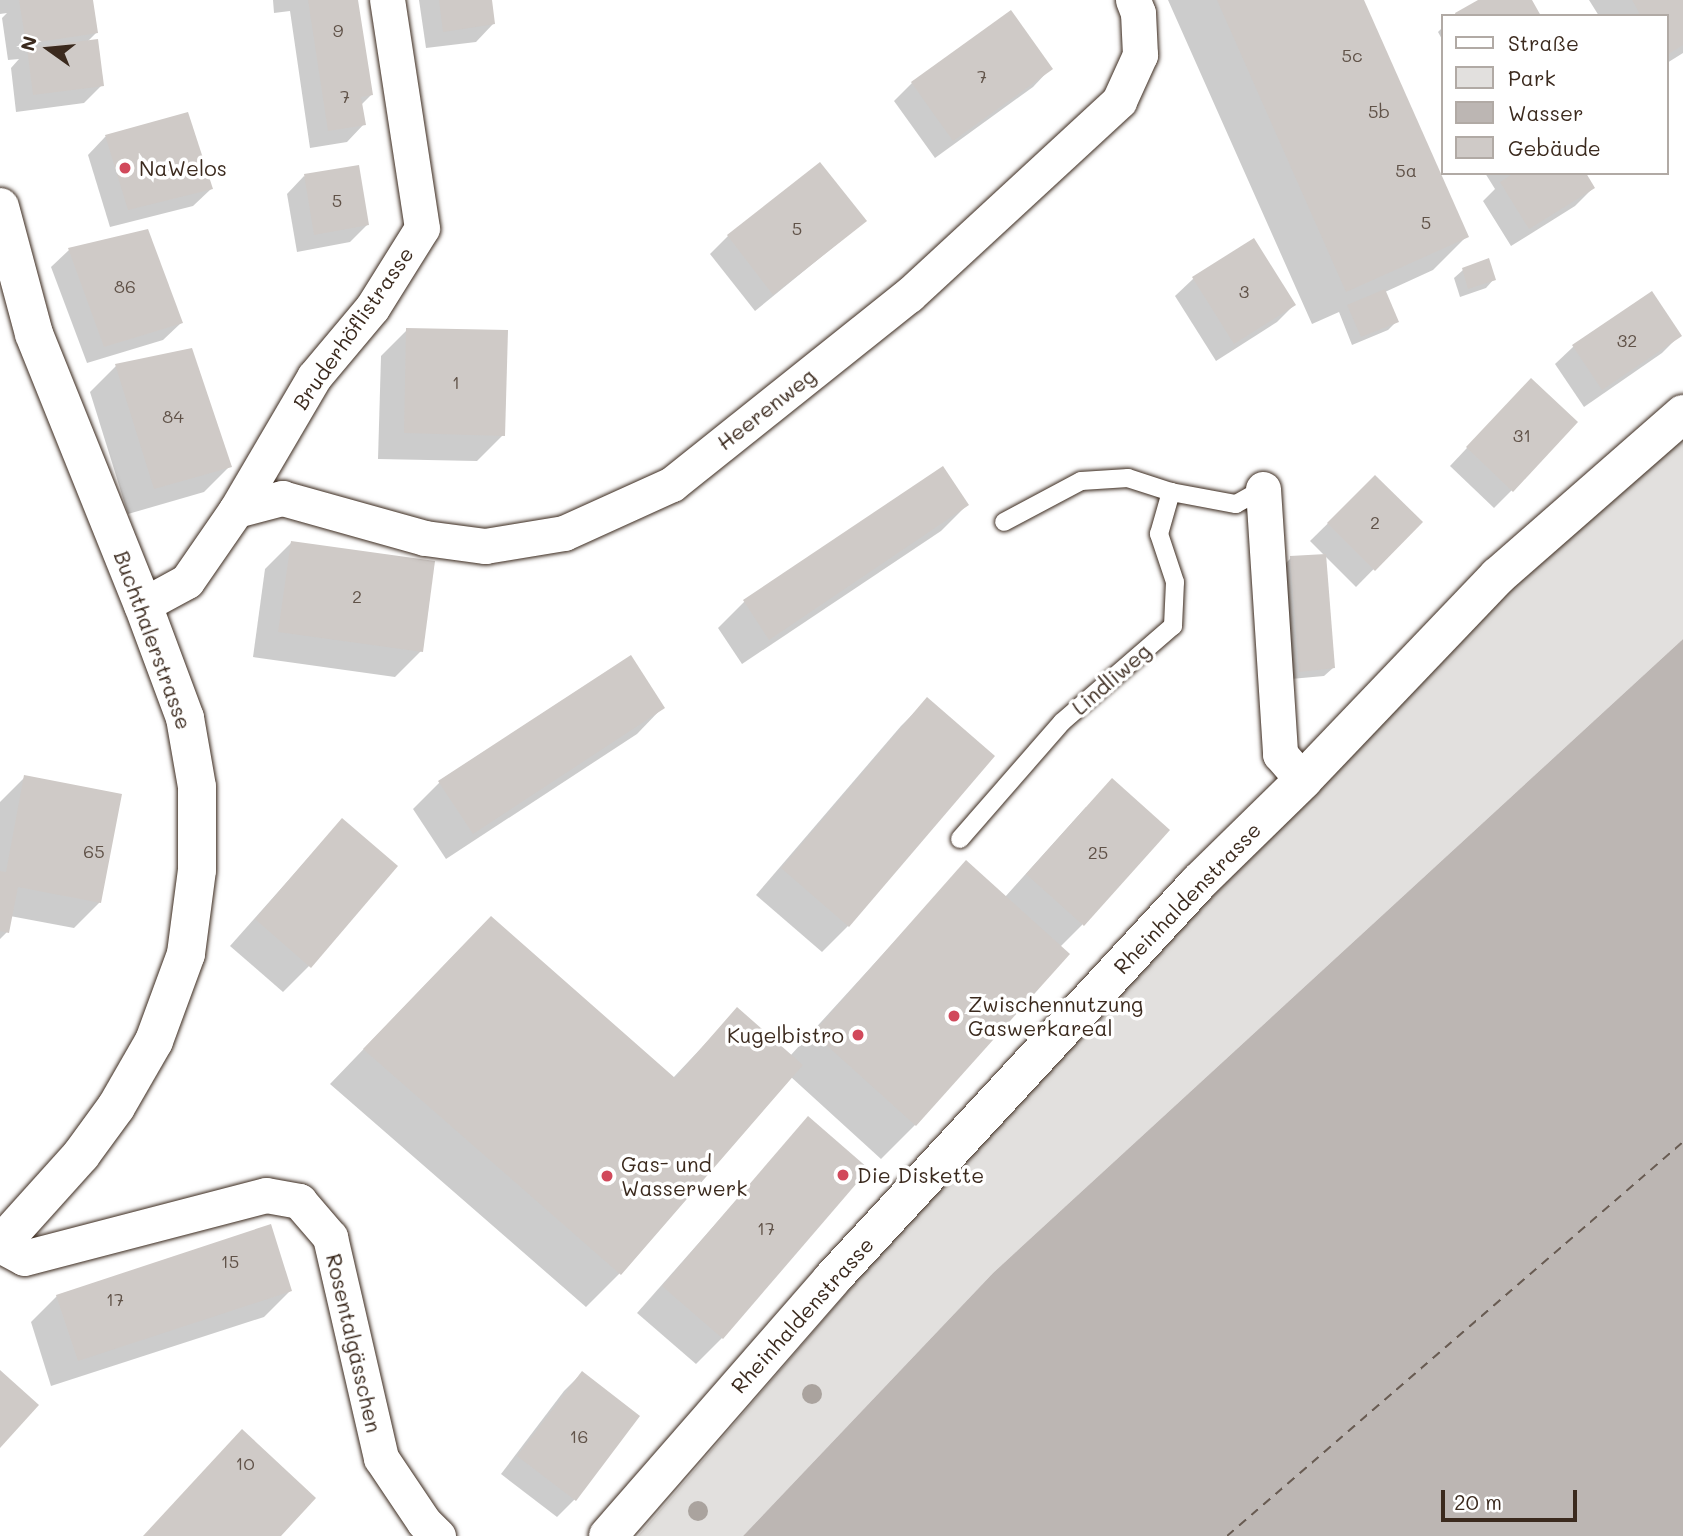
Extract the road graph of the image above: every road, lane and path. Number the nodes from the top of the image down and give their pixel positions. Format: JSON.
{"nodes":[{"id":1,"x":387,"y":0,"type":"edge"},
{"id":2,"x":1133,"y":0,"type":"edge"},
{"id":3,"x":0,"y":206,"type":"edge"},
{"id":4,"x":1683,"y":414,"type":"edge"},
{"id":5,"x":1263,"y":489,"type":"joint"},
{"id":6,"x":1171,"y":492,"type":"junction"},
{"id":7,"x":236,"y":510,"type":"junction"},
{"id":8,"x":1004,"y":522,"type":"dead end"},
{"id":9,"x":144,"y":605,"type":"junction"},
{"id":10,"x":1303,"y":780,"type":"junction"},
{"id":11,"x":960,"y":839,"type":"dead end"},
{"id":12,"x":0,"y":1245,"type":"edge"},
{"id":13,"x":438,"y":1536,"type":"edge"},
{"id":14,"x":608,"y":1536,"type":"edge"}],
"edges":[{"from":1,"to":7,"type":"street","name":"Bruderhöflistrasse"},
{"from":2,"to":7,"type":"street","name":"Heerenweg"},
{"from":3,"to":9,"type":"main road","name":"Buchthalerstrasse"},
{"from":4,"to":10,"type":"main road","name":"Rheinhaldenstrasse"},
{"from":5,"to":6,"type":"lane"},
{"from":5,"to":10,"type":"street"},
{"from":6,"to":8,"type":"lane"},
{"from":6,"to":11,"type":"lane","name":"Lindliweg"},
{"from":7,"to":9,"type":"street","name":"Bruderhöflistrasse"},
{"from":9,"to":12,"type":"main road","name":"Buchthalerstrasse"},
{"from":10,"to":14,"type":"main road","name":"Rheinhaldenstrasse"},
{"from":12,"to":13,"type":"street","name":"Rosentalgässchen"}]}
